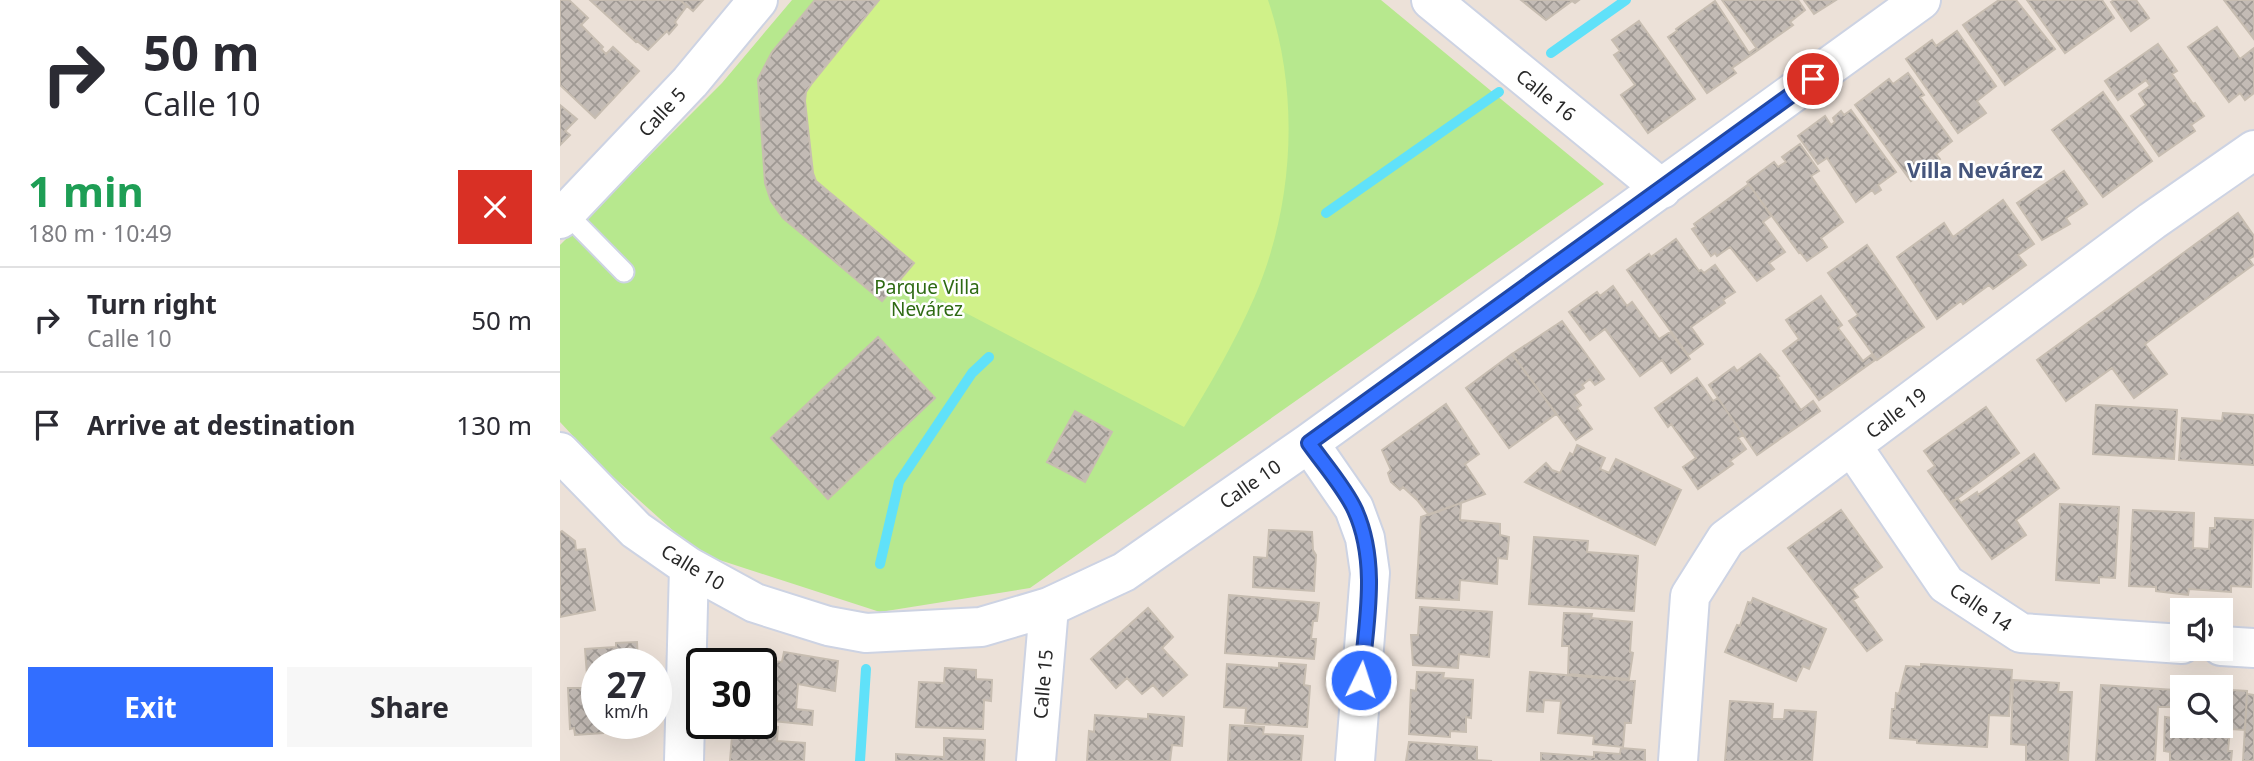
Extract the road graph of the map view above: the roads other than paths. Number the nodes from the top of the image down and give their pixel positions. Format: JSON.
{"nodes":[{"id":1,"x":758,"y":0,"type":"edge"},
{"id":2,"x":1431,"y":0,"type":"edge"},
{"id":3,"x":1921,"y":0,"type":"edge"},
{"id":4,"x":2254,"y":150,"type":"edge"},
{"id":5,"x":1662,"y":189,"type":"junction"},
{"id":6,"x":563,"y":216,"type":"edge"},
{"id":7,"x":624,"y":272,"type":"dead end"},
{"id":8,"x":1309,"y":443,"type":"junction"},
{"id":9,"x":1852,"y":446,"type":"junction"},
{"id":10,"x":560,"y":452,"type":"edge"},
{"id":11,"x":689,"y":567,"type":"junction"},
{"id":12,"x":1049,"y":607,"type":"junction"},
{"id":13,"x":2170,"y":643,"type":"edge"},
{"id":14,"x":2233,"y":647,"type":"edge"},
{"id":15,"x":2254,"y":648,"type":"edge"},
{"id":16,"x":684,"y":761,"type":"edge"},
{"id":17,"x":1036,"y":761,"type":"edge"},
{"id":18,"x":1355,"y":761,"type":"edge"},
{"id":19,"x":1678,"y":761,"type":"edge"}],
"edges":[{"from":1,"to":6,"type":"street","name":"Calle 5"},
{"from":2,"to":5,"type":"street","name":"Calle 16"},
{"from":3,"to":5,"type":"street","name":"Calle 10"},
{"from":4,"to":9,"type":"street","name":"Calle 19"},
{"from":5,"to":8,"type":"street","name":"Calle 10"},
{"from":6,"to":7,"type":"lane"},
{"from":8,"to":12,"type":"street","name":"Calle 10"},
{"from":8,"to":18,"type":"street"},
{"from":9,"to":13,"type":"street","name":"Calle 14"},
{"from":9,"to":19,"type":"street","name":"Calle 19"},
{"from":10,"to":11,"type":"street","name":"Calle 10"},
{"from":11,"to":12,"type":"street","name":"Calle 10"},
{"from":11,"to":16,"type":"street"},
{"from":12,"to":17,"type":"street","name":"Calle 15"},
{"from":14,"to":15,"type":"street"}]}
